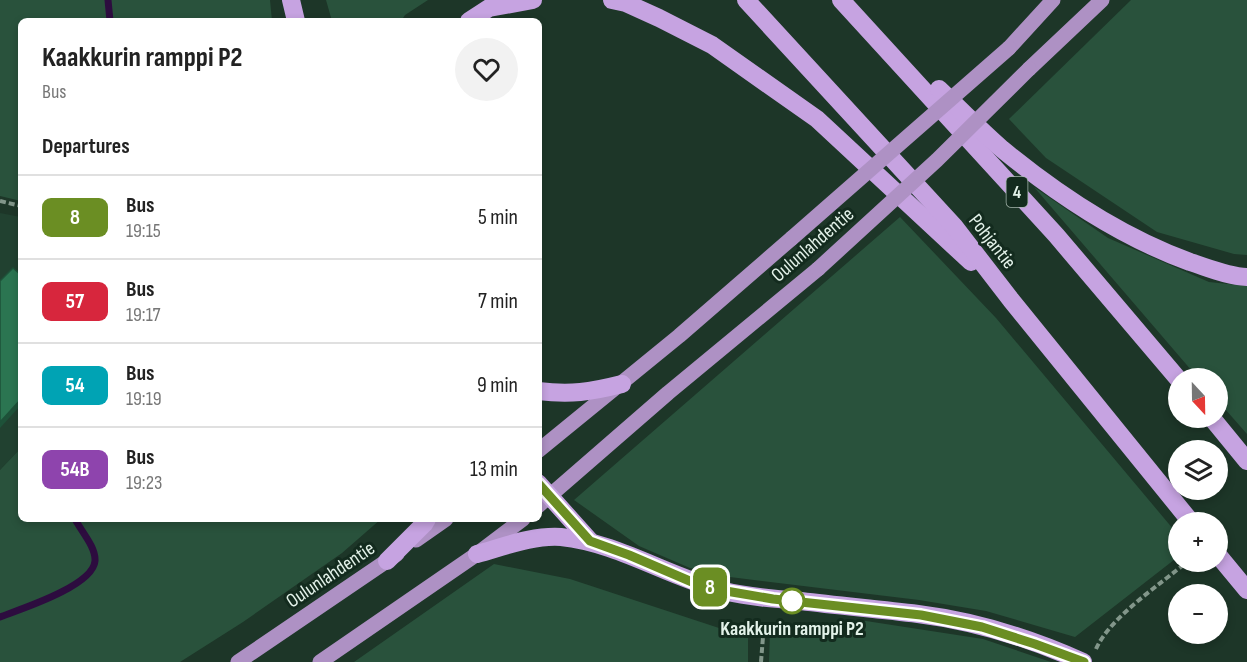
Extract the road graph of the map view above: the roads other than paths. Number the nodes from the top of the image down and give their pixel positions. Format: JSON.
{"nodes":[{"id":1,"x":291,"y":0,"type":"edge"},
{"id":2,"x":533,"y":0,"type":"edge"},
{"id":3,"x":612,"y":0,"type":"edge"},
{"id":4,"x":746,"y":0,"type":"edge"},
{"id":5,"x":1053,"y":0,"type":"edge"},
{"id":6,"x":1102,"y":0,"type":"edge"},
{"id":7,"x":845,"y":4,"type":"edge"},
{"id":8,"x":295,"y":18,"type":"edge"},
{"id":9,"x":474,"y":18,"type":"edge"},
{"id":10,"x":1247,"y":277,"type":"edge"},
{"id":11,"x":1011,"y":300,"type":"junction"},
{"id":12,"x":1169,"y":368,"type":"edge"},
{"id":13,"x":622,"y":384,"type":"junction"},
{"id":14,"x":542,"y":391,"type":"edge"},
{"id":15,"x":1220,"y":428,"type":"edge"},
{"id":16,"x":542,"y":448,"type":"edge"},
{"id":17,"x":1247,"y":461,"type":"edge"},
{"id":18,"x":542,"y":496,"type":"edge"},
{"id":19,"x":1183,"y":512,"type":"edge"},
{"id":20,"x":425,"y":522,"type":"edge"},
{"id":21,"x":442,"y":522,"type":"edge"},
{"id":22,"x":518,"y":522,"type":"edge"},
{"id":23,"x":590,"y":541,"type":"junction"},
{"id":24,"x":477,"y":554,"type":"junction"},
{"id":25,"x":387,"y":561,"type":"junction"},
{"id":26,"x":1228,"y":567,"type":"edge"},
{"id":27,"x":1247,"y":590,"type":"edge"},
{"id":28,"x":1089,"y":657,"type":"edge"},
{"id":29,"x":238,"y":662,"type":"edge"},
{"id":30,"x":320,"y":662,"type":"edge"}],
"edges":[{"from":1,"to":8,"type":"highway"},
{"from":2,"to":9,"type":"highway"},
{"from":3,"to":11,"type":"highway"},
{"from":4,"to":11,"type":"highway","name":"Pohjantie"},
{"from":5,"to":13,"type":"main road","name":"Oulunlahdentie","bridge":true},
{"from":6,"to":18,"type":"main road","name":"Oulunlahdentie","bridge":true},
{"from":7,"to":10,"type":"highway"},
{"from":7,"to":12,"type":"highway","number":"4"},
{"from":11,"to":19,"type":"highway","name":"Pohjantie"},
{"from":13,"to":14,"type":"highway"},
{"from":13,"to":16,"type":"main road","name":"Oulunlahdentie"},
{"from":15,"to":17,"type":"highway"},
{"from":18,"to":23,"type":"highway"},
{"from":20,"to":25,"type":"highway"},
{"from":21,"to":25,"type":"main road","name":"Oulunlahdentie"},
{"from":22,"to":24,"type":"main road"},
{"from":23,"to":24,"type":"highway"},
{"from":23,"to":28,"type":"highway"},
{"from":24,"to":30,"type":"main road"},
{"from":25,"to":29,"type":"main road","name":"Oulunlahdentie"},
{"from":26,"to":27,"type":"highway"}]}
